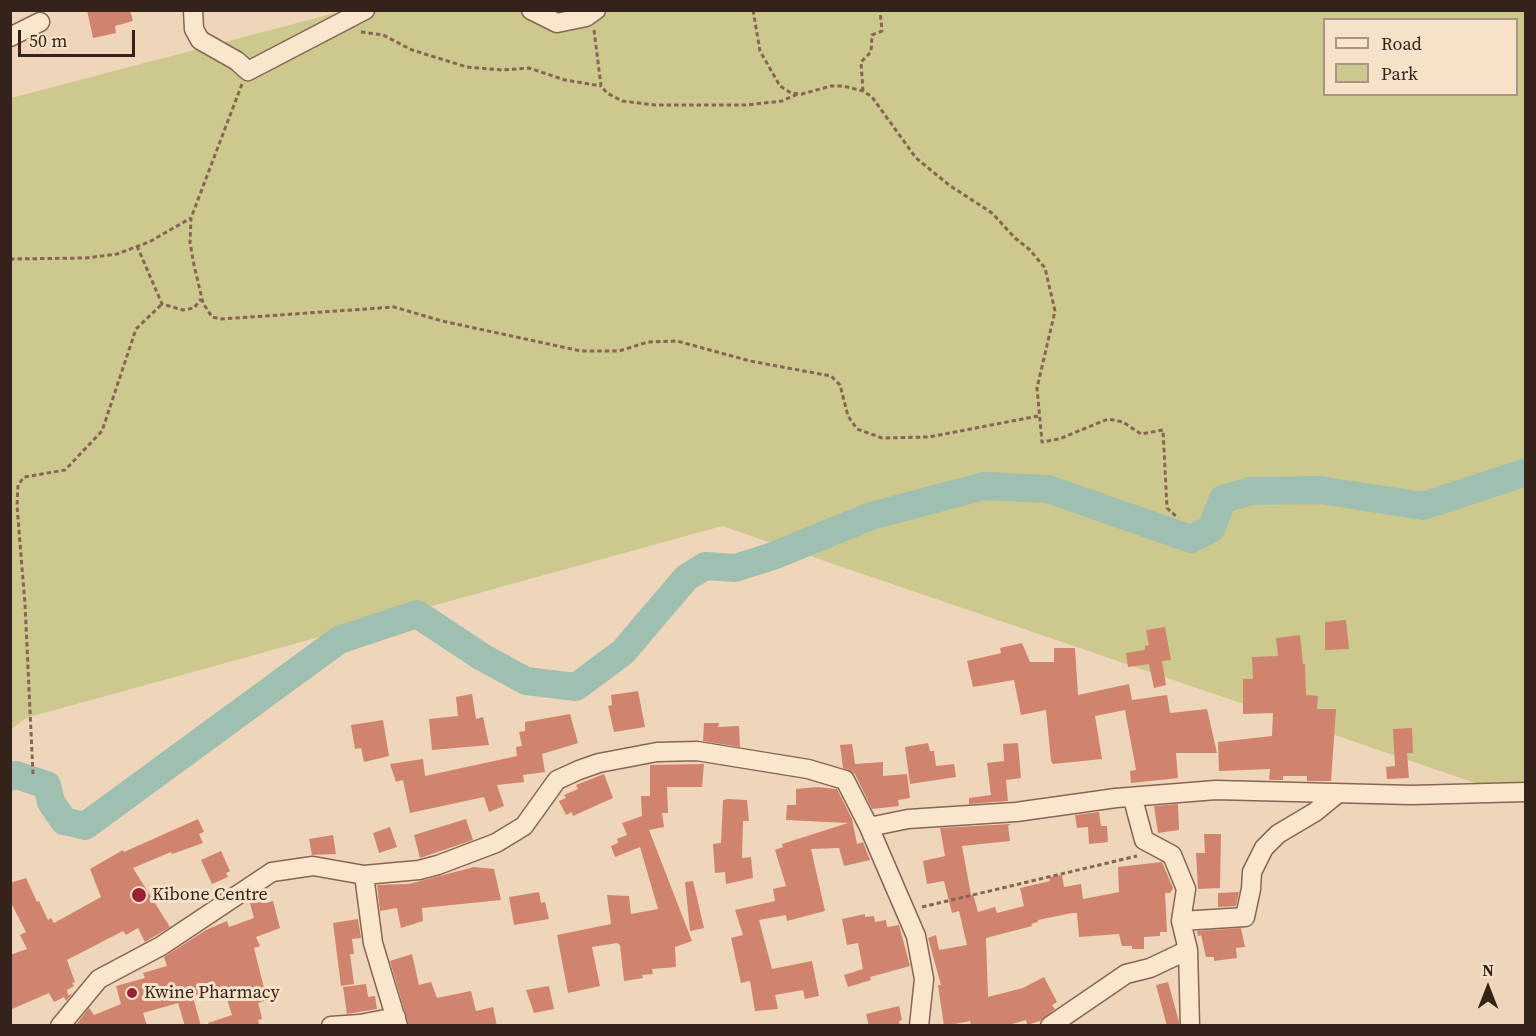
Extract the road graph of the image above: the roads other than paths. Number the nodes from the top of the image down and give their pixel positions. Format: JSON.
{"nodes":[{"id":1,"x":519,"y":10,"type":"edge"},
{"id":2,"x":531,"y":10,"type":"edge"},
{"id":3,"x":594,"y":12,"type":"edge"},
{"id":4,"x":359,"y":14,"type":"edge"},
{"id":5,"x":193,"y":20,"type":"edge"},
{"id":6,"x":547,"y":20,"type":"junction"},
{"id":7,"x":40,"y":22,"type":"dead end"},
{"id":8,"x":10,"y":37,"type":"edge"},
{"id":9,"x":1526,"y":792,"type":"edge"},
{"id":10,"x":1337,"y":794,"type":"junction"},
{"id":11,"x":1133,"y":799,"type":"junction"},
{"id":12,"x":869,"y":827,"type":"junction"},
{"id":13,"x":364,"y":874,"type":"junction"},
{"id":14,"x":1181,"y":921,"type":"junction"},
{"id":15,"x":1188,"y":950,"type":"junction"},
{"id":16,"x":397,"y":1021,"type":"edge"},
{"id":17,"x":60,"y":1026,"type":"edge"},
{"id":18,"x":331,"y":1026,"type":"edge"},
{"id":19,"x":919,"y":1026,"type":"edge"},
{"id":20,"x":1050,"y":1026,"type":"edge"},
{"id":21,"x":1190,"y":1026,"type":"edge"}],
"edges":[{"from":1,"to":6,"type":"street"},
{"from":2,"to":6,"type":"street"},
{"from":3,"to":6,"type":"street"},
{"from":4,"to":5,"type":"street"},
{"from":7,"to":8,"type":"street"},
{"from":9,"to":10,"type":"street"},
{"from":10,"to":11,"type":"street"},
{"from":10,"to":14,"type":"street"},
{"from":11,"to":12,"type":"street"},
{"from":11,"to":14,"type":"street"},
{"from":12,"to":13,"type":"street"},
{"from":12,"to":19,"type":"street"},
{"from":13,"to":16,"type":"street"},
{"from":13,"to":17,"type":"street"},
{"from":14,"to":15,"type":"street"},
{"from":15,"to":20,"type":"street"},
{"from":15,"to":21,"type":"street"},
{"from":16,"to":18,"type":"street"}]}
